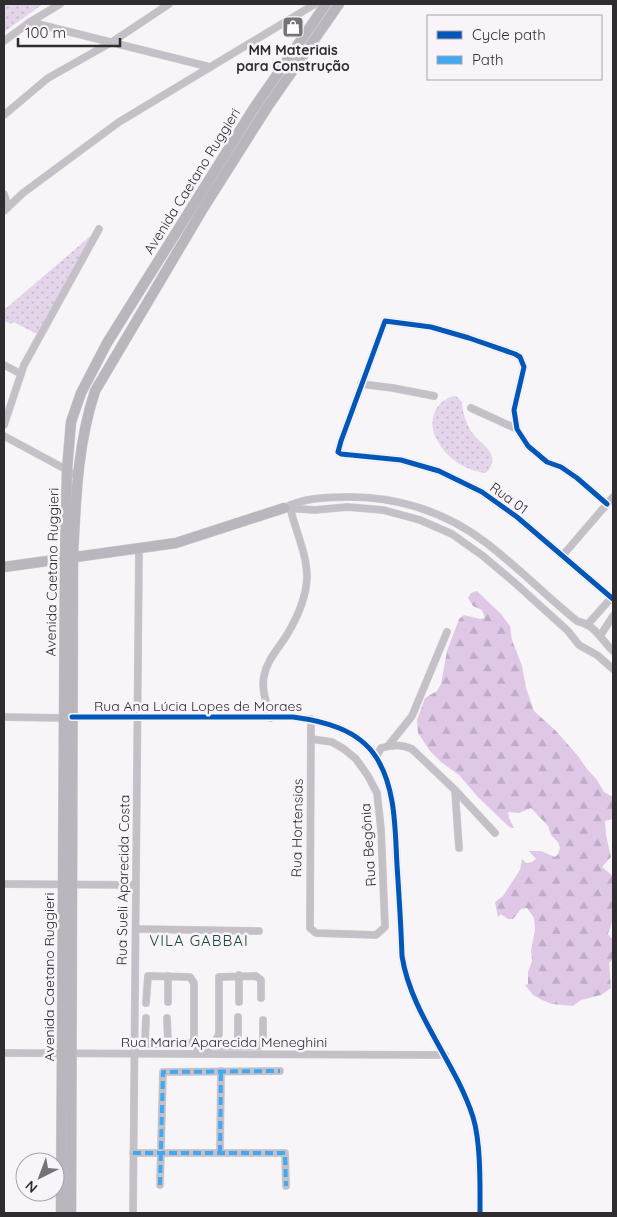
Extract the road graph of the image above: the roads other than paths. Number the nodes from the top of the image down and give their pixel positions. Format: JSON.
{"nodes":[{"id":1,"x":60,"y":4,"type":"edge"},
{"id":2,"x":169,"y":4,"type":"edge"},
{"id":3,"x":321,"y":5,"type":"edge"},
{"id":4,"x":337,"y":7,"type":"edge"},
{"id":5,"x":30,"y":22,"type":"junction"},
{"id":6,"x":4,"y":42,"type":"edge"},
{"id":7,"x":112,"y":42,"type":"junction"},
{"id":8,"x":210,"y":67,"type":"junction"},
{"id":9,"x":4,"y":115,"type":"edge"},
{"id":10,"x":4,"y":194,"type":"edge"},
{"id":11,"x":6,"y":209,"type":"edge"},
{"id":12,"x":99,"y":229,"type":"dead end"},
{"id":13,"x":4,"y":365,"type":"edge"},
{"id":14,"x":21,"y":374,"type":"junction"},
{"id":15,"x":361,"y":384,"type":"junction"},
{"id":16,"x":434,"y":396,"type":"dead end"},
{"id":17,"x":471,"y":408,"type":"dead end"},
{"id":18,"x":4,"y":424,"type":"edge"},
{"id":19,"x":517,"y":428,"type":"junction"},
{"id":20,"x":4,"y":436,"type":"edge"},
{"id":21,"x":67,"y":470,"type":"junction"},
{"id":22,"x":76,"y":476,"type":"junction"},
{"id":23,"x":613,"y":497,"type":"edge"},
{"id":24,"x":607,"y":504,"type":"junction"},
{"id":25,"x":288,"y":507,"type":"junction"},
{"id":26,"x":138,"y":548,"type":"junction"},
{"id":27,"x":563,"y":555,"type":"junction"},
{"id":28,"x":69,"y":557,"type":"junction"},
{"id":29,"x":4,"y":567,"type":"edge"},
{"id":30,"x":613,"y":597,"type":"edge"},
{"id":31,"x":613,"y":616,"type":"edge"},
{"id":32,"x":577,"y":621,"type":"junction"},
{"id":33,"x":588,"y":624,"type":"junction"},
{"id":34,"x":568,"y":631,"type":"junction"},
{"id":35,"x":446,"y":632,"type":"dead end"},
{"id":36,"x":600,"y":636,"type":"junction"},
{"id":37,"x":604,"y":643,"type":"junction"},
{"id":38,"x":613,"y":651,"type":"edge"},
{"id":39,"x":597,"y":655,"type":"junction"},
{"id":40,"x":613,"y":669,"type":"edge"},
{"id":41,"x":4,"y":717,"type":"edge"},
{"id":42,"x":68,"y":717,"type":"junction"},
{"id":43,"x":137,"y":718,"type":"junction"},
{"id":44,"x":271,"y":718,"type":"junction"},
{"id":45,"x":311,"y":719,"type":"junction"},
{"id":46,"x":311,"y":739,"type":"junction"},
{"id":47,"x":388,"y":746,"type":"junction"},
{"id":48,"x":376,"y":757,"type":"junction"},
{"id":49,"x":455,"y":790,"type":"junction"},
{"id":50,"x":496,"y":833,"type":"dead end"},
{"id":51,"x":459,"y":848,"type":"dead end"},
{"id":52,"x":4,"y":884,"type":"edge"},
{"id":53,"x":67,"y":884,"type":"junction"},
{"id":54,"x":136,"y":885,"type":"junction"},
{"id":55,"x":136,"y":929,"type":"junction"},
{"id":56,"x":259,"y":931,"type":"dead end"},
{"id":57,"x":316,"y":933,"type":"joint"},
{"id":58,"x":239,"y":975,"type":"junction"},
{"id":59,"x":168,"y":976,"type":"junction"},
{"id":60,"x":261,"y":998,"type":"dead end"},
{"id":61,"x":168,"y":1002,"type":"dead end"},
{"id":62,"x":239,"y":1002,"type":"dead end"},
{"id":63,"x":146,"y":1003,"type":"dead end"},
{"id":64,"x":146,"y":1018,"type":"dead end"},
{"id":65,"x":167,"y":1018,"type":"dead end"},
{"id":66,"x":238,"y":1018,"type":"dead end"},
{"id":67,"x":263,"y":1020,"type":"dead end"},
{"id":68,"x":194,"y":1043,"type":"junction"},
{"id":69,"x":168,"y":1044,"type":"junction"},
{"id":70,"x":238,"y":1046,"type":"junction"},
{"id":71,"x":208,"y":1050,"type":"junction"},
{"id":72,"x":4,"y":1053,"type":"edge"},
{"id":73,"x":67,"y":1054,"type":"junction"},
{"id":74,"x":133,"y":1054,"type":"junction"},
{"id":75,"x":198,"y":1054,"type":"junction"},
{"id":76,"x":445,"y":1055,"type":"junction"},
{"id":77,"x":220,"y":1070,"type":"junction"},
{"id":78,"x":280,"y":1071,"type":"dead end"},
{"id":79,"x":134,"y":1153,"type":"junction"},
{"id":80,"x":160,"y":1153,"type":"junction"},
{"id":81,"x":220,"y":1153,"type":"junction"},
{"id":82,"x":160,"y":1185,"type":"dead end"},
{"id":83,"x":286,"y":1186,"type":"dead end"},
{"id":84,"x":61,"y":1213,"type":"edge"},
{"id":85,"x":71,"y":1213,"type":"edge"},
{"id":86,"x":132,"y":1213,"type":"edge"},
{"id":87,"x":480,"y":1213,"type":"edge"}],
"edges":[{"from":1,"to":5,"type":"street"},
{"from":2,"to":7,"type":"street"},
{"from":3,"to":4,"type":"street"},
{"from":3,"to":8,"type":"street"},
{"from":3,"to":21,"type":"main road","name":"Avenida Caetano Ruggieri"},
{"from":4,"to":22,"type":"main road","name":"Avenida Caetano Ruggieri"},
{"from":5,"to":6,"type":"street"},
{"from":5,"to":7,"type":"street"},
{"from":7,"to":8,"type":"street"},
{"from":7,"to":9,"type":"street"},
{"from":8,"to":11,"type":"street"},
{"from":10,"to":11,"type":"street"},
{"from":12,"to":14,"type":"street"},
{"from":13,"to":14,"type":"street"},
{"from":14,"to":18,"type":"street"},
{"from":15,"to":16,"type":"street"},
{"from":15,"to":19,"type":"street"},
{"from":15,"to":27,"type":"street","name":"Rua 01"},
{"from":17,"to":19,"type":"street"},
{"from":19,"to":24,"type":"street"},
{"from":20,"to":21,"type":"street"},
{"from":21,"to":22,"type":"street"},
{"from":21,"to":28,"type":"main road","name":"Avenida Caetano Ruggieri"},
{"from":22,"to":28,"type":"main road","name":"Avenida Caetano Ruggieri"},
{"from":23,"to":24,"type":"street"},
{"from":24,"to":27,"type":"street"},
{"from":25,"to":26,"type":"main road"},
{"from":25,"to":32,"type":"street"},
{"from":25,"to":34,"type":"street"},
{"from":25,"to":44,"type":"street"},
{"from":26,"to":28,"type":"main road"},
{"from":26,"to":43,"type":"street","name":"Rua Sueli Aparecida Costa"},
{"from":27,"to":30,"type":"street","name":"Rua 01"},
{"from":28,"to":29,"type":"main road"},
{"from":28,"to":42,"type":"main road","name":"Avenida Caetano Ruggieri"},
{"from":30,"to":33,"type":"street"},
{"from":31,"to":36,"type":"street"},
{"from":32,"to":33,"type":"street"},
{"from":32,"to":34,"type":"street"},
{"from":33,"to":36,"type":"street"},
{"from":34,"to":39,"type":"street"},
{"from":35,"to":47,"type":"street"},
{"from":36,"to":37,"type":"street"},
{"from":37,"to":38,"type":"street"},
{"from":37,"to":39,"type":"street"},
{"from":39,"to":40,"type":"street"},
{"from":41,"to":42,"type":"street","name":"Rua Ana Lúcia Lopes de Moraes"},
{"from":42,"to":43,"type":"street","name":"Rua Ana Lúcia Lopes de Moraes"},
{"from":42,"to":53,"type":"main road","name":"Avenida Caetano Ruggieri"},
{"from":43,"to":44,"type":"street","name":"Rua Ana Lúcia Lopes de Moraes"},
{"from":43,"to":54,"type":"street","name":"Rua Sueli Aparecida Costa"},
{"from":44,"to":45,"type":"street","name":"Rua Ana Lúcia Lopes de Moraes"},
{"from":45,"to":46,"type":"street","name":"Rua Hortensias"},
{"from":45,"to":48,"type":"street","name":"Rua Ana Lúcia Lopes de Moraes"},
{"from":46,"to":57,"type":"street","name":"Rua Hortensias"},
{"from":46,"to":57,"type":"street","name":"Rua Begônia"},
{"from":47,"to":48,"type":"street"},
{"from":47,"to":49,"type":"street"},
{"from":48,"to":76,"type":"street","name":"Rua Ana Lúcia Lopes de Moraes"},
{"from":49,"to":50,"type":"street"},
{"from":49,"to":51,"type":"street"},
{"from":52,"to":53,"type":"street"},
{"from":53,"to":54,"type":"street"},
{"from":53,"to":73,"type":"main road","name":"Avenida Caetano Ruggieri"},
{"from":54,"to":55,"type":"street","name":"Rua Sueli Aparecida Costa"},
{"from":55,"to":56,"type":"street"},
{"from":55,"to":74,"type":"street","name":"Rua Sueli Aparecida Costa"},
{"from":58,"to":60,"type":"street"},
{"from":58,"to":62,"type":"street"},
{"from":58,"to":71,"type":"street"},
{"from":59,"to":61,"type":"street"},
{"from":59,"to":63,"type":"street"},
{"from":59,"to":68,"type":"street"},
{"from":64,"to":69,"type":"street"},
{"from":65,"to":69,"type":"street"},
{"from":66,"to":70,"type":"street"},
{"from":67,"to":70,"type":"street"},
{"from":68,"to":69,"type":"street"},
{"from":68,"to":75,"type":"street"},
{"from":70,"to":71,"type":"street"},
{"from":71,"to":75,"type":"street","name":"Rua Maria Aparecida Meneghini"},
{"from":71,"to":76,"type":"street","name":"Rua Maria Aparecida Meneghini"},
{"from":72,"to":73,"type":"street","name":"Rua Maria Aparecida Meneghini"},
{"from":73,"to":74,"type":"street","name":"Rua Maria Aparecida Meneghini"},
{"from":73,"to":84,"type":"main road","name":"Avenida Caetano Ruggieri"},
{"from":73,"to":85,"type":"main road","name":"Avenida Caetano Ruggieri"},
{"from":74,"to":75,"type":"street","name":"Rua Maria Aparecida Meneghini"},
{"from":74,"to":79,"type":"street","name":"Rua Sueli Aparecida Costa"},
{"from":76,"to":87,"type":"street","name":"Rua Ana Lúcia Lopes de Moraes"},
{"from":77,"to":78,"type":"street"},
{"from":77,"to":80,"type":"street"},
{"from":77,"to":81,"type":"street"},
{"from":79,"to":80,"type":"street"},
{"from":79,"to":86,"type":"street","name":"Rua Sueli Aparecida Costa"},
{"from":80,"to":81,"type":"street"},
{"from":80,"to":82,"type":"street"},
{"from":81,"to":83,"type":"street"}]}
